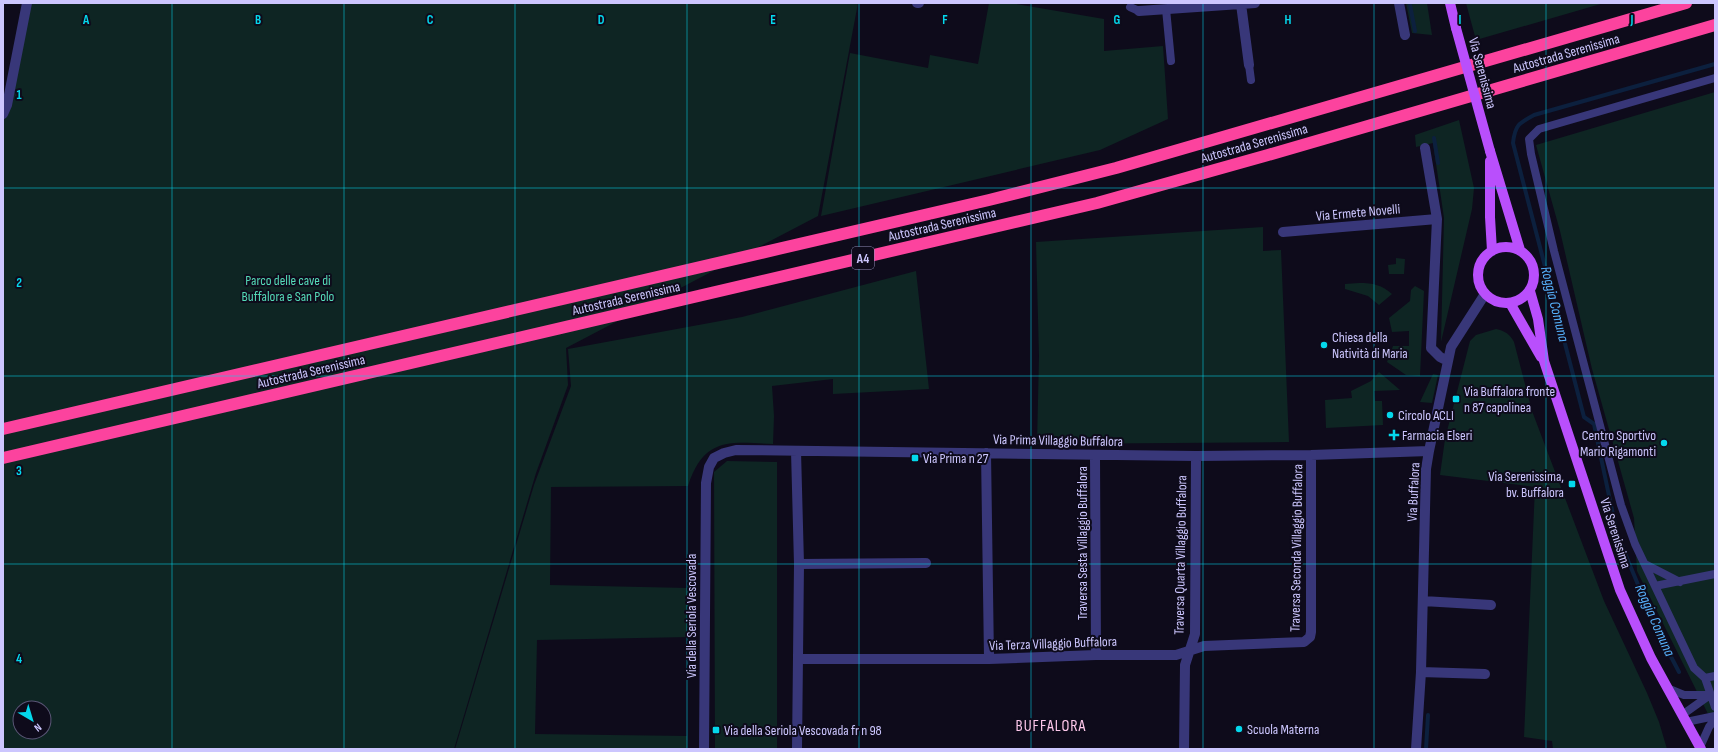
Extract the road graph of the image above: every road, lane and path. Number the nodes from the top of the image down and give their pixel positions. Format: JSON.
{"nodes":[{"id":1,"x":26,"y":3,"type":"edge"},
{"id":2,"x":1254,"y":3,"type":"edge"},
{"id":3,"x":1399,"y":3,"type":"edge"},
{"id":4,"x":1450,"y":3,"type":"edge"},
{"id":5,"x":1686,"y":3,"type":"edge"},
{"id":6,"x":1242,"y":4,"type":"junction"},
{"id":7,"x":1134,"y":9,"type":"dead end"},
{"id":8,"x":1166,"y":9,"type":"junction"},
{"id":9,"x":1715,"y":25,"type":"edge"},
{"id":10,"x":1405,"y":35,"type":"dead end"},
{"id":11,"x":1171,"y":61,"type":"dead end"},
{"id":12,"x":1249,"y":65,"type":"joint"},
{"id":13,"x":1715,"y":78,"type":"edge"},
{"id":14,"x":1252,"y":80,"type":"dead end"},
{"id":15,"x":3,"y":114,"type":"edge"},
{"id":16,"x":1425,"y":148,"type":"dead end"},
{"id":17,"x":1490,"y":151,"type":"junction"},
{"id":18,"x":1436,"y":219,"type":"junction"},
{"id":19,"x":1283,"y":232,"type":"dead end"},
{"id":20,"x":1492,"y":250,"type":"junction"},
{"id":21,"x":1520,"y":250,"type":"junction"},
{"id":22,"x":1530,"y":291,"type":"junction"},
{"id":23,"x":1485,"y":294,"type":"junction"},
{"id":24,"x":1510,"y":303,"type":"junction"},
{"id":25,"x":1448,"y":361,"type":"junction"},
{"id":26,"x":1544,"y":361,"type":"junction"},
{"id":27,"x":3,"y":429,"type":"edge"},
{"id":28,"x":796,"y":451,"type":"junction"},
{"id":29,"x":1429,"y":451,"type":"junction"},
{"id":30,"x":986,"y":453,"type":"junction"},
{"id":31,"x":1096,"y":455,"type":"junction"},
{"id":32,"x":1311,"y":455,"type":"junction"},
{"id":33,"x":1196,"y":456,"type":"junction"},
{"id":34,"x":3,"y":458,"type":"edge"},
{"id":35,"x":706,"y":483,"type":"joint"},
{"id":36,"x":926,"y":562,"type":"dead end"},
{"id":37,"x":799,"y":564,"type":"junction"},
{"id":38,"x":1645,"y":564,"type":"junction"},
{"id":39,"x":1715,"y":574,"type":"edge"},
{"id":40,"x":1680,"y":582,"type":"junction"},
{"id":41,"x":1655,"y":586,"type":"junction"},
{"id":42,"x":1423,"y":601,"type":"junction"},
{"id":43,"x":1492,"y":605,"type":"dead end"},
{"id":44,"x":1308,"y":640,"type":"joint"},
{"id":45,"x":1190,"y":651,"type":"junction"},
{"id":46,"x":1096,"y":655,"type":"junction"},
{"id":47,"x":798,"y":659,"type":"junction"},
{"id":48,"x":989,"y":659,"type":"junction"},
{"id":49,"x":1421,"y":672,"type":"junction"},
{"id":50,"x":1484,"y":674,"type":"dead end"},
{"id":51,"x":1715,"y":676,"type":"edge"},
{"id":52,"x":1705,"y":678,"type":"junction"},
{"id":53,"x":1668,"y":688,"type":"junction"},
{"id":54,"x":1710,"y":695,"type":"junction"},
{"id":55,"x":1715,"y":707,"type":"edge"},
{"id":56,"x":1715,"y":717,"type":"edge"},
{"id":57,"x":1684,"y":719,"type":"junction"},
{"id":58,"x":1701,"y":748,"type":"edge"},
{"id":59,"x":704,"y":749,"type":"edge"},
{"id":60,"x":797,"y":749,"type":"edge"},
{"id":61,"x":1184,"y":749,"type":"edge"},
{"id":62,"x":1416,"y":749,"type":"edge"}],
"edges":[{"from":1,"to":15,"type":"street"},
{"from":2,"to":6,"type":"street"},
{"from":3,"to":10,"type":"street"},
{"from":4,"to":17,"type":"main road","name":"Via Serenissima","bridge":true},
{"from":5,"to":27,"type":"highway","name":"Autostrada Serenissima","number":"A4"},
{"from":6,"to":8,"type":"street"},
{"from":6,"to":12,"type":"street"},
{"from":7,"to":8,"type":"street"},
{"from":8,"to":11,"type":"lane"},
{"from":9,"to":34,"type":"highway","name":"Autostrada Serenissima","number":"A4"},
{"from":12,"to":14,"type":"lane"},
{"from":13,"to":38,"type":"lane"},
{"from":16,"to":18,"type":"street"},
{"from":17,"to":20,"type":"main road","name":"Via Serenissima"},
{"from":17,"to":21,"type":"main road","name":"Via Serenissima"},
{"from":18,"to":19,"type":"street","name":"Via Ermete Novelli"},
{"from":18,"to":25,"type":"street"},
{"from":20,"to":21,"type":"main road"},
{"from":20,"to":23,"type":"main road"},
{"from":21,"to":22,"type":"main road","name":"Via Serenissima"},
{"from":22,"to":24,"type":"main road"},
{"from":22,"to":26,"type":"main road","name":"Via Serenissima"},
{"from":23,"to":24,"type":"main road"},
{"from":23,"to":25,"type":"street","name":"Via Buffalora"},
{"from":24,"to":26,"type":"main road","name":"Via Serenissima"},
{"from":25,"to":29,"type":"street","name":"Via Buffalora"},
{"from":26,"to":53,"type":"main road","name":"Via Serenissima"},
{"from":28,"to":30,"type":"street","name":"Via Prima Villaggio Buffalora"},
{"from":28,"to":35,"type":"street","name":"Via Prima Villaggio Buffalora"},
{"from":28,"to":37,"type":"street"},
{"from":29,"to":32,"type":"street","name":"Via Prima Villaggio Buffalora"},
{"from":29,"to":42,"type":"street","name":"Via Buffalora"},
{"from":30,"to":31,"type":"street","name":"Via Prima Villaggio Buffalora"},
{"from":30,"to":48,"type":"street"},
{"from":31,"to":33,"type":"street","name":"Via Prima Villaggio Buffalora"},
{"from":31,"to":46,"type":"street","name":"Traversa Sesta Villaggio Buffalora"},
{"from":32,"to":33,"type":"street","name":"Via Prima Villaggio Buffalora"},
{"from":32,"to":44,"type":"street","name":"Traversa Seconda Villaggio Buffalora"},
{"from":33,"to":45,"type":"street","name":"Traversa Quarta Villaggio Buffalora"},
{"from":35,"to":59,"type":"street","name":"Via della Seriola Vescovada"},
{"from":36,"to":37,"type":"street"},
{"from":37,"to":47,"type":"street"},
{"from":38,"to":40,"type":"lane"},
{"from":38,"to":41,"type":"lane"},
{"from":39,"to":40,"type":"lane"},
{"from":40,"to":41,"type":"lane"},
{"from":41,"to":52,"type":"lane"},
{"from":42,"to":43,"type":"street"},
{"from":42,"to":49,"type":"street","name":"Via Buffalora"},
{"from":44,"to":45,"type":"street","name":"Via Terza Villaggio Buffalora"},
{"from":45,"to":46,"type":"street","name":"Via Terza Villaggio Buffalora"},
{"from":45,"to":61,"type":"street","name":"Traversa Quarta Villaggio Buffalora"},
{"from":46,"to":48,"type":"street","name":"Via Terza Villaggio Buffalora"},
{"from":47,"to":48,"type":"street","name":"Via Terza Villaggio Buffalora"},
{"from":47,"to":60,"type":"street"},
{"from":49,"to":50,"type":"street"},
{"from":49,"to":62,"type":"street","name":"Via Buffalora"},
{"from":51,"to":52,"type":"lane"},
{"from":52,"to":54,"type":"lane"},
{"from":53,"to":54,"type":"lane"},
{"from":53,"to":57,"type":"main road","name":"Via Serenissima"},
{"from":54,"to":55,"type":"lane"},
{"from":54,"to":57,"type":"lane"},
{"from":56,"to":57,"type":"lane"},
{"from":56,"to":58,"type":"lane"},
{"from":57,"to":58,"type":"main road","name":"Via Serenissima"}]}
